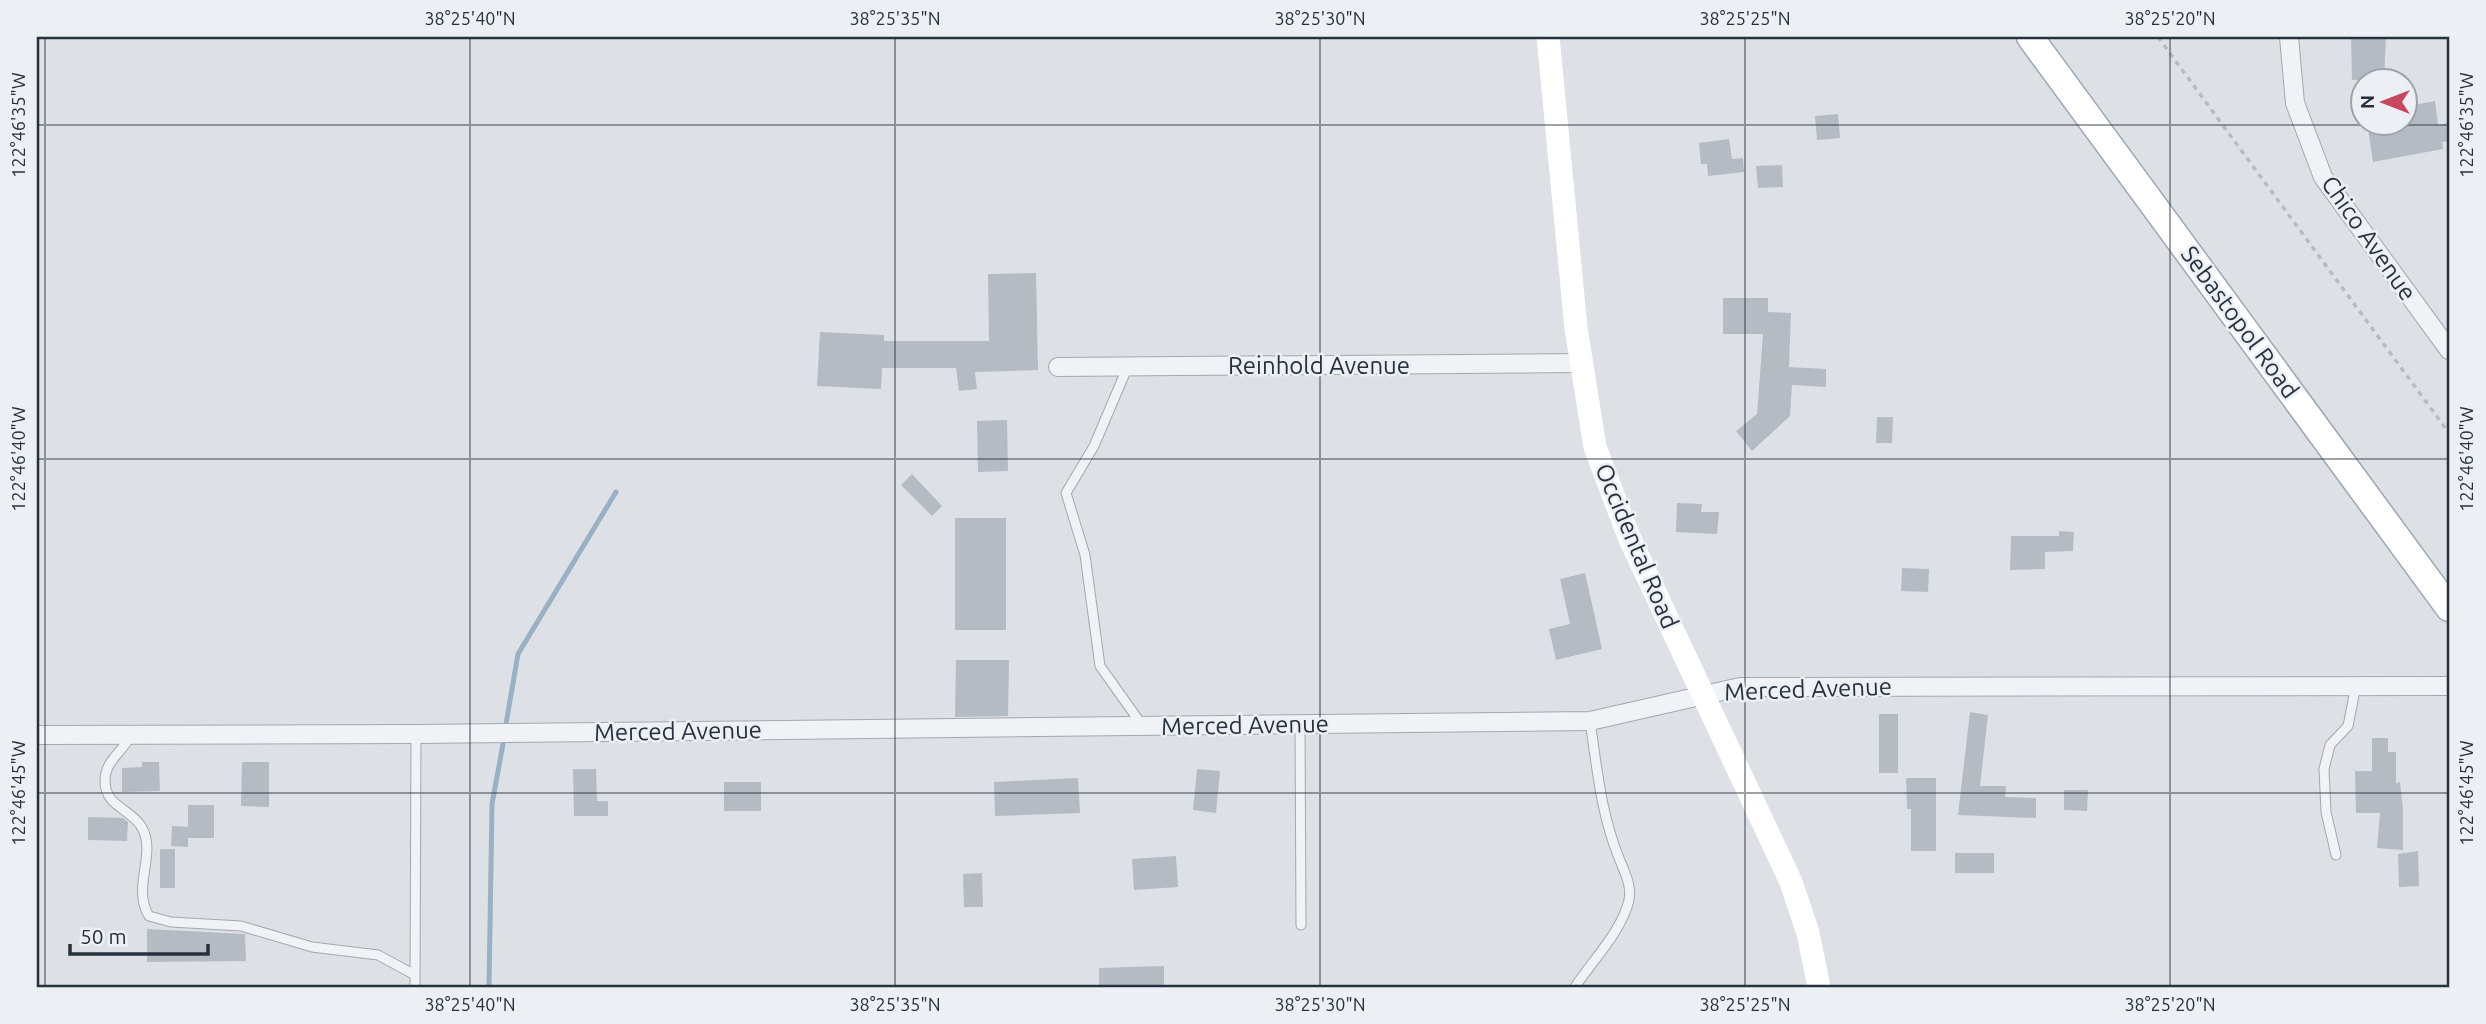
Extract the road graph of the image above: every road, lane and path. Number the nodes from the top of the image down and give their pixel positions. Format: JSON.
{"nodes":[{"id":1,"x":1548,"y":37,"type":"edge"},
{"id":2,"x":2030,"y":37,"type":"edge"},
{"id":3,"x":2158,"y":37,"type":"edge"},
{"id":4,"x":2289,"y":37,"type":"edge"},
{"id":5,"x":2449,"y":350,"type":"edge"},
{"id":6,"x":1580,"y":363,"type":"junction"},
{"id":7,"x":1128,"y":366,"type":"junction"},
{"id":8,"x":1058,"y":367,"type":"dead end"},
{"id":9,"x":2449,"y":433,"type":"edge"},
{"id":10,"x":2449,"y":608,"type":"edge"},
{"id":11,"x":2356,"y":685,"type":"junction"},
{"id":12,"x":2449,"y":686,"type":"edge"},
{"id":13,"x":1702,"y":694,"type":"junction"},
{"id":14,"x":1590,"y":721,"type":"junction"},
{"id":15,"x":1300,"y":724,"type":"junction"},
{"id":16,"x":1143,"y":726,"type":"junction"},
{"id":17,"x":416,"y":734,"type":"junction"},
{"id":18,"x":37,"y":735,"type":"edge"},
{"id":19,"x":131,"y":735,"type":"junction"},
{"id":20,"x":2336,"y":855,"type":"dead end"},
{"id":21,"x":1301,"y":925,"type":"dead end"},
{"id":22,"x":415,"y":975,"type":"junction"},
{"id":23,"x":415,"y":987,"type":"edge"},
{"id":24,"x":1575,"y":987,"type":"edge"},
{"id":25,"x":1819,"y":987,"type":"edge"}],
"edges":[{"from":1,"to":6,"type":"street","name":"Occidental Road"},
{"from":2,"to":10,"type":"main road","name":"Sebastopol Road"},
{"from":3,"to":9,"type":"path"},
{"from":4,"to":5,"type":"street","name":"Chico Avenue"},
{"from":6,"to":7,"type":"street","name":"Reinhold Avenue"},
{"from":6,"to":13,"type":"street","name":"Occidental Road"},
{"from":7,"to":8,"type":"street","name":"Reinhold Avenue"},
{"from":7,"to":16,"type":"lane"},
{"from":11,"to":12,"type":"street","name":"Merced Avenue"},
{"from":11,"to":13,"type":"street","name":"Merced Avenue"},
{"from":11,"to":20,"type":"lane"},
{"from":13,"to":14,"type":"street","name":"Merced Avenue"},
{"from":13,"to":25,"type":"street","name":"Occidental Road"},
{"from":14,"to":15,"type":"street","name":"Merced Avenue"},
{"from":14,"to":24,"type":"lane"},
{"from":15,"to":16,"type":"street","name":"Merced Avenue"},
{"from":15,"to":21,"type":"lane"},
{"from":16,"to":17,"type":"street","name":"Merced Avenue"},
{"from":17,"to":19,"type":"street","name":"Merced Avenue"},
{"from":17,"to":22,"type":"lane"},
{"from":18,"to":19,"type":"street","name":"Merced Avenue"},
{"from":19,"to":22,"type":"lane"},
{"from":22,"to":23,"type":"lane"}]}
